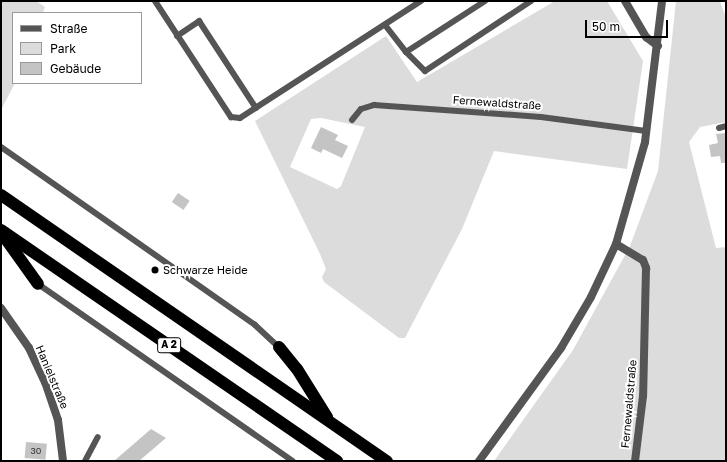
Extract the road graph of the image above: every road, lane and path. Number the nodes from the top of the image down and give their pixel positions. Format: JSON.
{"nodes":[{"id":1,"x":154,"y":1,"type":"edge"},
{"id":2,"x":421,"y":1,"type":"edge"},
{"id":3,"x":485,"y":1,"type":"edge"},
{"id":4,"x":531,"y":1,"type":"edge"},
{"id":5,"x":624,"y":1,"type":"edge"},
{"id":6,"x":662,"y":1,"type":"edge"},
{"id":7,"x":385,"y":25,"type":"junction"},
{"id":8,"x":177,"y":36,"type":"junction"},
{"id":9,"x":658,"y":46,"type":"junction"},
{"id":10,"x":406,"y":52,"type":"junction"},
{"id":11,"x":256,"y":108,"type":"junction"},
{"id":12,"x":352,"y":120,"type":"dead end"},
{"id":13,"x":726,"y":126,"type":"edge"},
{"id":14,"x":719,"y":128,"type":"dead end"},
{"id":15,"x":646,"y":131,"type":"junction"},
{"id":16,"x":1,"y":147,"type":"edge"},
{"id":17,"x":1,"y":195,"type":"edge"},
{"id":18,"x":1,"y":231,"type":"edge"},
{"id":19,"x":616,"y":244,"type":"junction"},
{"id":20,"x":38,"y":284,"type":"joint"},
{"id":21,"x":1,"y":308,"type":"edge"},
{"id":22,"x":279,"y":347,"type":"joint"},
{"id":23,"x":329,"y":421,"type":"junction"},
{"id":24,"x":98,"y":437,"type":"dead end"},
{"id":25,"x":63,"y":461,"type":"edge"},
{"id":26,"x":85,"y":461,"type":"edge"},
{"id":27,"x":294,"y":461,"type":"edge"},
{"id":28,"x":337,"y":461,"type":"edge"},
{"id":29,"x":387,"y":461,"type":"edge"},
{"id":30,"x":479,"y":461,"type":"edge"},
{"id":31,"x":635,"y":461,"type":"edge"}],
"edges":[{"from":1,"to":8,"type":"lane"},
{"from":2,"to":7,"type":"lane"},
{"from":3,"to":10,"type":"lane"},
{"from":4,"to":10,"type":"lane"},
{"from":5,"to":9,"type":"street"},
{"from":6,"to":9,"type":"street"},
{"from":7,"to":10,"type":"lane"},
{"from":7,"to":11,"type":"lane"},
{"from":8,"to":11,"type":"lane"},
{"from":8,"to":11,"type":"lane"},
{"from":9,"to":15,"type":"street"},
{"from":12,"to":15,"type":"lane","name":"Fernewaldstraße"},
{"from":13,"to":14,"type":"lane"},
{"from":15,"to":19,"type":"street"},
{"from":16,"to":22,"type":"lane"},
{"from":17,"to":23,"type":"highway","number":"A 2"},
{"from":18,"to":20,"type":"highway"},
{"from":18,"to":28,"type":"highway","number":"A 2"},
{"from":19,"to":30,"type":"street"},
{"from":19,"to":31,"type":"street","name":"Fernewaldstraße"},
{"from":20,"to":27,"type":"lane"},
{"from":21,"to":25,"type":"street","name":"Hanielstraße"},
{"from":22,"to":23,"type":"highway"},
{"from":23,"to":29,"type":"highway","number":"A 2"},
{"from":24,"to":26,"type":"lane"}]}
